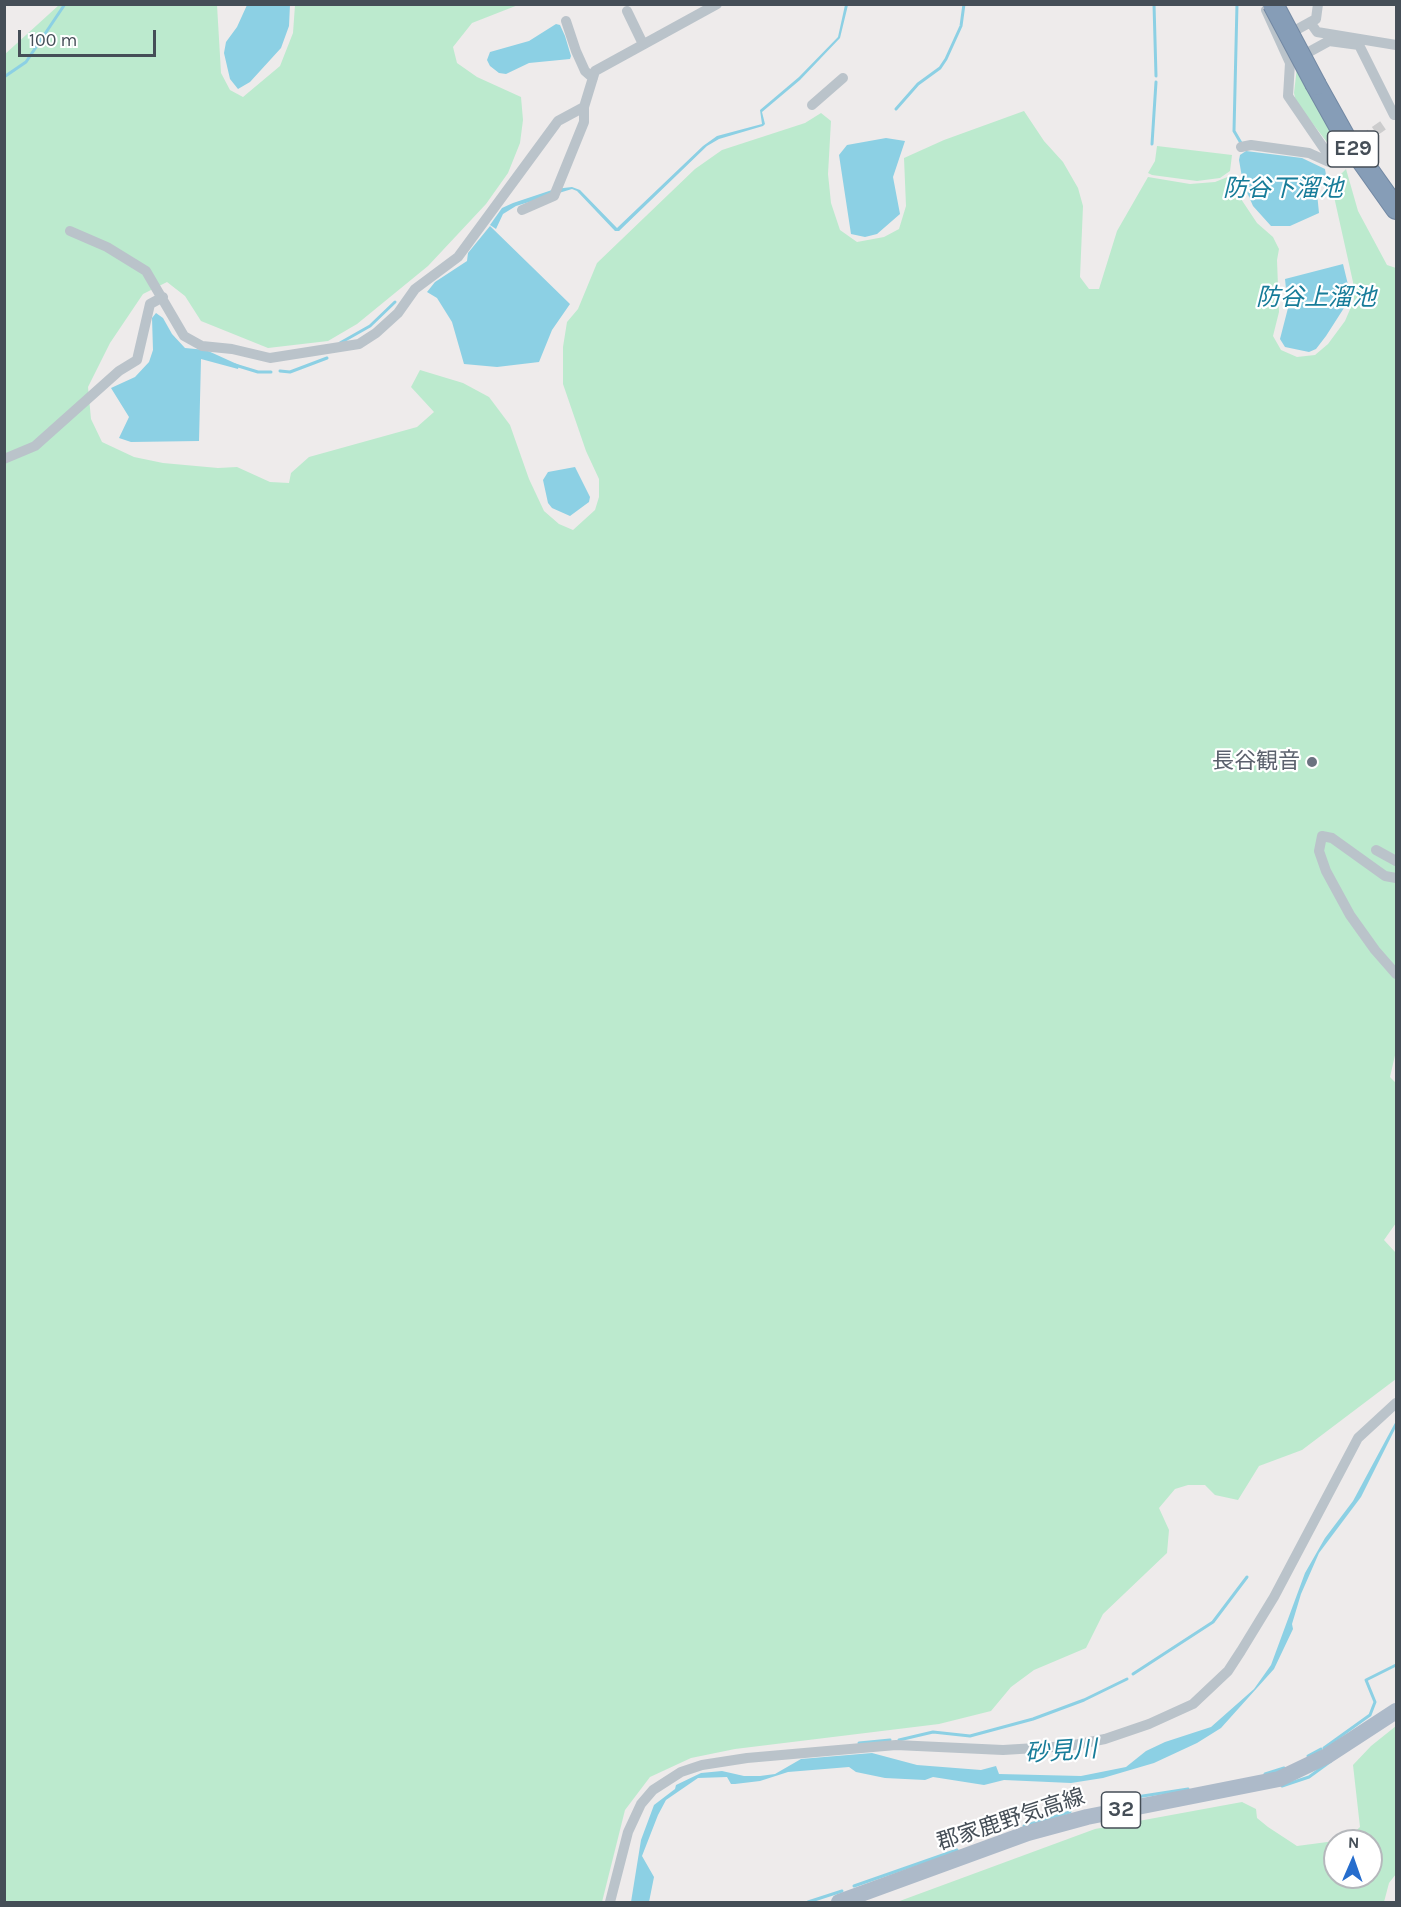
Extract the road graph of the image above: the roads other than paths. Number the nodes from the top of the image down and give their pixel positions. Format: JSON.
{"nodes":[{"id":1,"x":717,"y":4,"type":"edge"},
{"id":2,"x":1264,"y":4,"type":"edge"},
{"id":3,"x":1273,"y":4,"type":"edge"},
{"id":4,"x":1280,"y":4,"type":"edge"},
{"id":5,"x":1318,"y":4,"type":"edge"},
{"id":6,"x":627,"y":11,"type":"dead end"},
{"id":7,"x":566,"y":21,"type":"dead end"},
{"id":8,"x":1310,"y":22,"type":"junction"},
{"id":9,"x":1279,"y":39,"type":"junction"},
{"id":10,"x":643,"y":44,"type":"junction"},
{"id":11,"x":1396,"y":45,"type":"edge"},
{"id":12,"x":1290,"y":63,"type":"junction"},
{"id":13,"x":583,"y":65,"type":"junction"},
{"id":14,"x":574,"y":75,"type":"dead end"},
{"id":15,"x":593,"y":78,"type":"junction"},
{"id":16,"x":843,"y":78,"type":"dead end"},
{"id":17,"x":1318,"y":84,"type":"junction"},
{"id":18,"x":812,"y":105,"type":"dead end"},
{"id":19,"x":584,"y":108,"type":"junction"},
{"id":20,"x":1396,"y":114,"type":"edge"},
{"id":21,"x":1385,"y":124,"type":"tunnel mouth"},
{"id":22,"x":1241,"y":147,"type":"dead end"},
{"id":23,"x":1396,"y":196,"type":"edge"},
{"id":24,"x":1396,"y":209,"type":"edge"},
{"id":25,"x":522,"y":210,"type":"dead end"},
{"id":26,"x":70,"y":231,"type":"dead end"},
{"id":27,"x":163,"y":297,"type":"junction"},
{"id":28,"x":4,"y":459,"type":"edge"},
{"id":29,"x":1376,"y":850,"type":"dead end"},
{"id":30,"x":1396,"y":861,"type":"edge"},
{"id":31,"x":1396,"y":878,"type":"edge"},
{"id":32,"x":1396,"y":974,"type":"edge"},
{"id":33,"x":1396,"y":1403,"type":"edge"},
{"id":34,"x":1396,"y":1712,"type":"edge"},
{"id":35,"x":610,"y":1902,"type":"edge"},
{"id":36,"x":840,"y":1902,"type":"edge"}],
"edges":[{"from":1,"to":10,"type":"street"},
{"from":2,"to":9,"type":"street"},
{"from":3,"to":17,"type":"highway","number":"E29","bridge":true},
{"from":4,"to":17,"type":"highway","number":"E29"},
{"from":5,"to":8,"type":"street"},
{"from":6,"to":10,"type":"street"},
{"from":7,"to":13,"type":"street"},
{"from":8,"to":9,"type":"street"},
{"from":8,"to":11,"type":"street"},
{"from":9,"to":12,"type":"street"},
{"from":10,"to":15,"type":"street"},
{"from":12,"to":20,"type":"street"},
{"from":12,"to":22,"type":"street"},
{"from":13,"to":14,"type":"street"},
{"from":13,"to":15,"type":"street"},
{"from":15,"to":19,"type":"street"},
{"from":16,"to":18,"type":"street"},
{"from":17,"to":23,"type":"highway","number":"E29"},
{"from":17,"to":24,"type":"highway","number":"E29"},
{"from":19,"to":25,"type":"street"},
{"from":19,"to":27,"type":"street"},
{"from":20,"to":21,"type":"street"},
{"from":26,"to":27,"type":"street"},
{"from":27,"to":28,"type":"street"},
{"from":29,"to":30,"type":"street"},
{"from":31,"to":32,"type":"street"},
{"from":33,"to":35,"type":"street"},
{"from":34,"to":36,"type":"main road","name":"郡家鹿野気高線","number":"32"}]}
